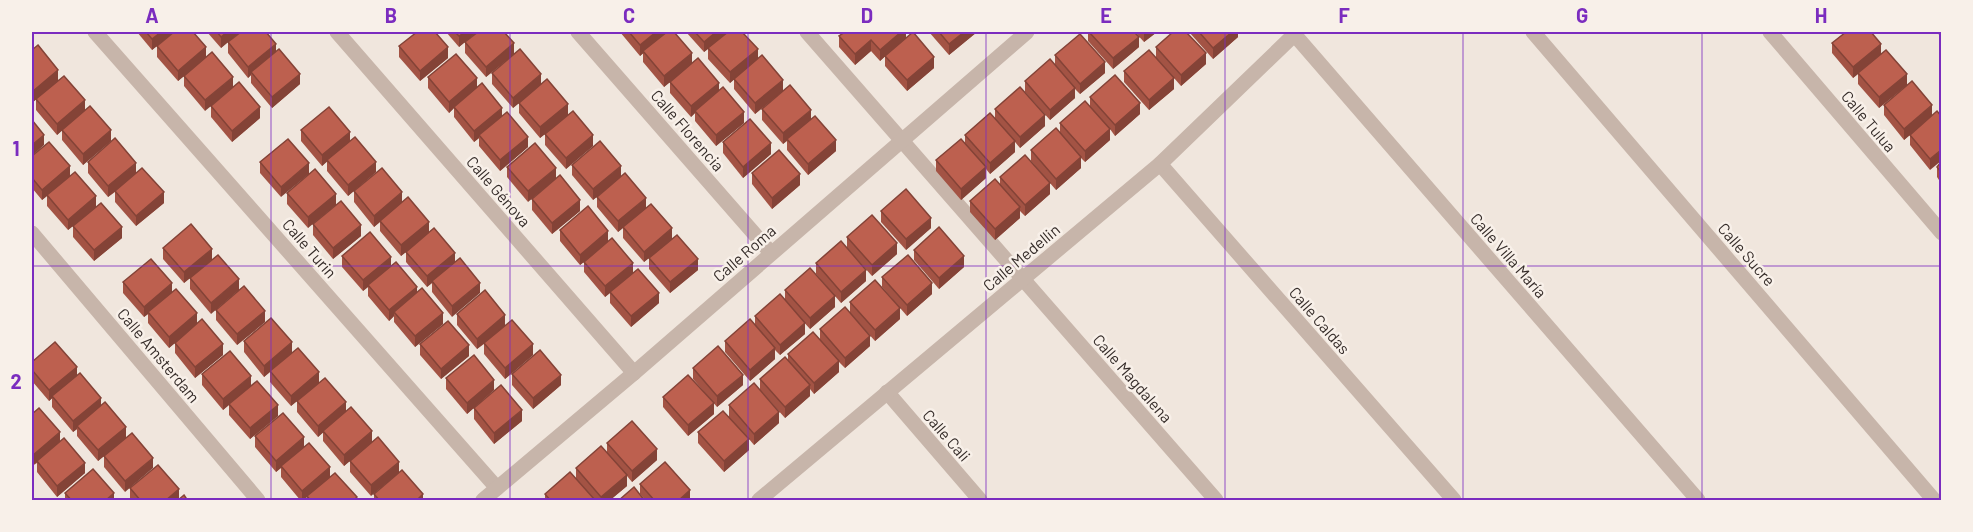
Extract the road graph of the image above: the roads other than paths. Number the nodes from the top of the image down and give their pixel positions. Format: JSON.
{"nodes":[{"id":1,"x":95,"y":32,"type":"edge"},
{"id":2,"x":337,"y":32,"type":"edge"},
{"id":3,"x":578,"y":32,"type":"edge"},
{"id":4,"x":807,"y":32,"type":"edge"},
{"id":5,"x":1028,"y":32,"type":"edge"},
{"id":6,"x":1533,"y":32,"type":"edge"},
{"id":7,"x":1770,"y":32,"type":"edge"},
{"id":8,"x":1295,"y":33,"type":"edge"},
{"id":9,"x":902,"y":141,"type":"junction"},
{"id":10,"x":1160,"y":164,"type":"junction"},
{"id":11,"x":32,"y":233,"type":"edge"},
{"id":12,"x":1941,"y":233,"type":"edge"},
{"id":13,"x":771,"y":253,"type":"junction"},
{"id":14,"x":1023,"y":280,"type":"junction"},
{"id":15,"x":633,"y":374,"type":"junction"},
{"id":16,"x":887,"y":392,"type":"junction"},
{"id":17,"x":497,"y":488,"type":"junction"},
{"id":18,"x":258,"y":501,"type":"edge"},
{"id":19,"x":483,"y":501,"type":"edge"},
{"id":20,"x":759,"y":501,"type":"edge"},
{"id":21,"x":980,"y":501,"type":"edge"},
{"id":22,"x":1216,"y":501,"type":"edge"},
{"id":23,"x":1454,"y":501,"type":"edge"},
{"id":24,"x":1698,"y":501,"type":"edge"},
{"id":25,"x":1934,"y":501,"type":"edge"}],
"edges":[{"from":1,"to":17,"type":"street","name":"Calle Turin"},
{"from":2,"to":15,"type":"street","name":"Calle Génova"},
{"from":3,"to":13,"type":"street","name":"Calle Florencia"},
{"from":4,"to":9,"type":"street","name":"Calle Magdalena"},
{"from":5,"to":9,"type":"street","name":"Calle Roma"},
{"from":6,"to":25,"type":"street","name":"Calle Sucre"},
{"from":7,"to":12,"type":"street","name":"Calle Tulua"},
{"from":8,"to":10,"type":"street","name":"Calle Medellin"},
{"from":8,"to":24,"type":"street","name":"Calle Villa María"},
{"from":9,"to":13,"type":"street","name":"Calle Roma"},
{"from":9,"to":14,"type":"street","name":"Calle Magdalena"},
{"from":10,"to":14,"type":"street","name":"Calle Medellin"},
{"from":10,"to":23,"type":"street","name":"Calle Caldas"},
{"from":11,"to":18,"type":"street","name":"Calle Amsterdam"},
{"from":13,"to":15,"type":"street","name":"Calle Roma"},
{"from":14,"to":16,"type":"street","name":"Calle Medellin"},
{"from":14,"to":22,"type":"street","name":"Calle Magdalena"},
{"from":15,"to":17,"type":"street","name":"Calle Roma"},
{"from":16,"to":20,"type":"street","name":"Calle Medellin"},
{"from":16,"to":21,"type":"street","name":"Calle Cali"},
{"from":17,"to":19,"type":"street","name":"Calle Roma"}]}
